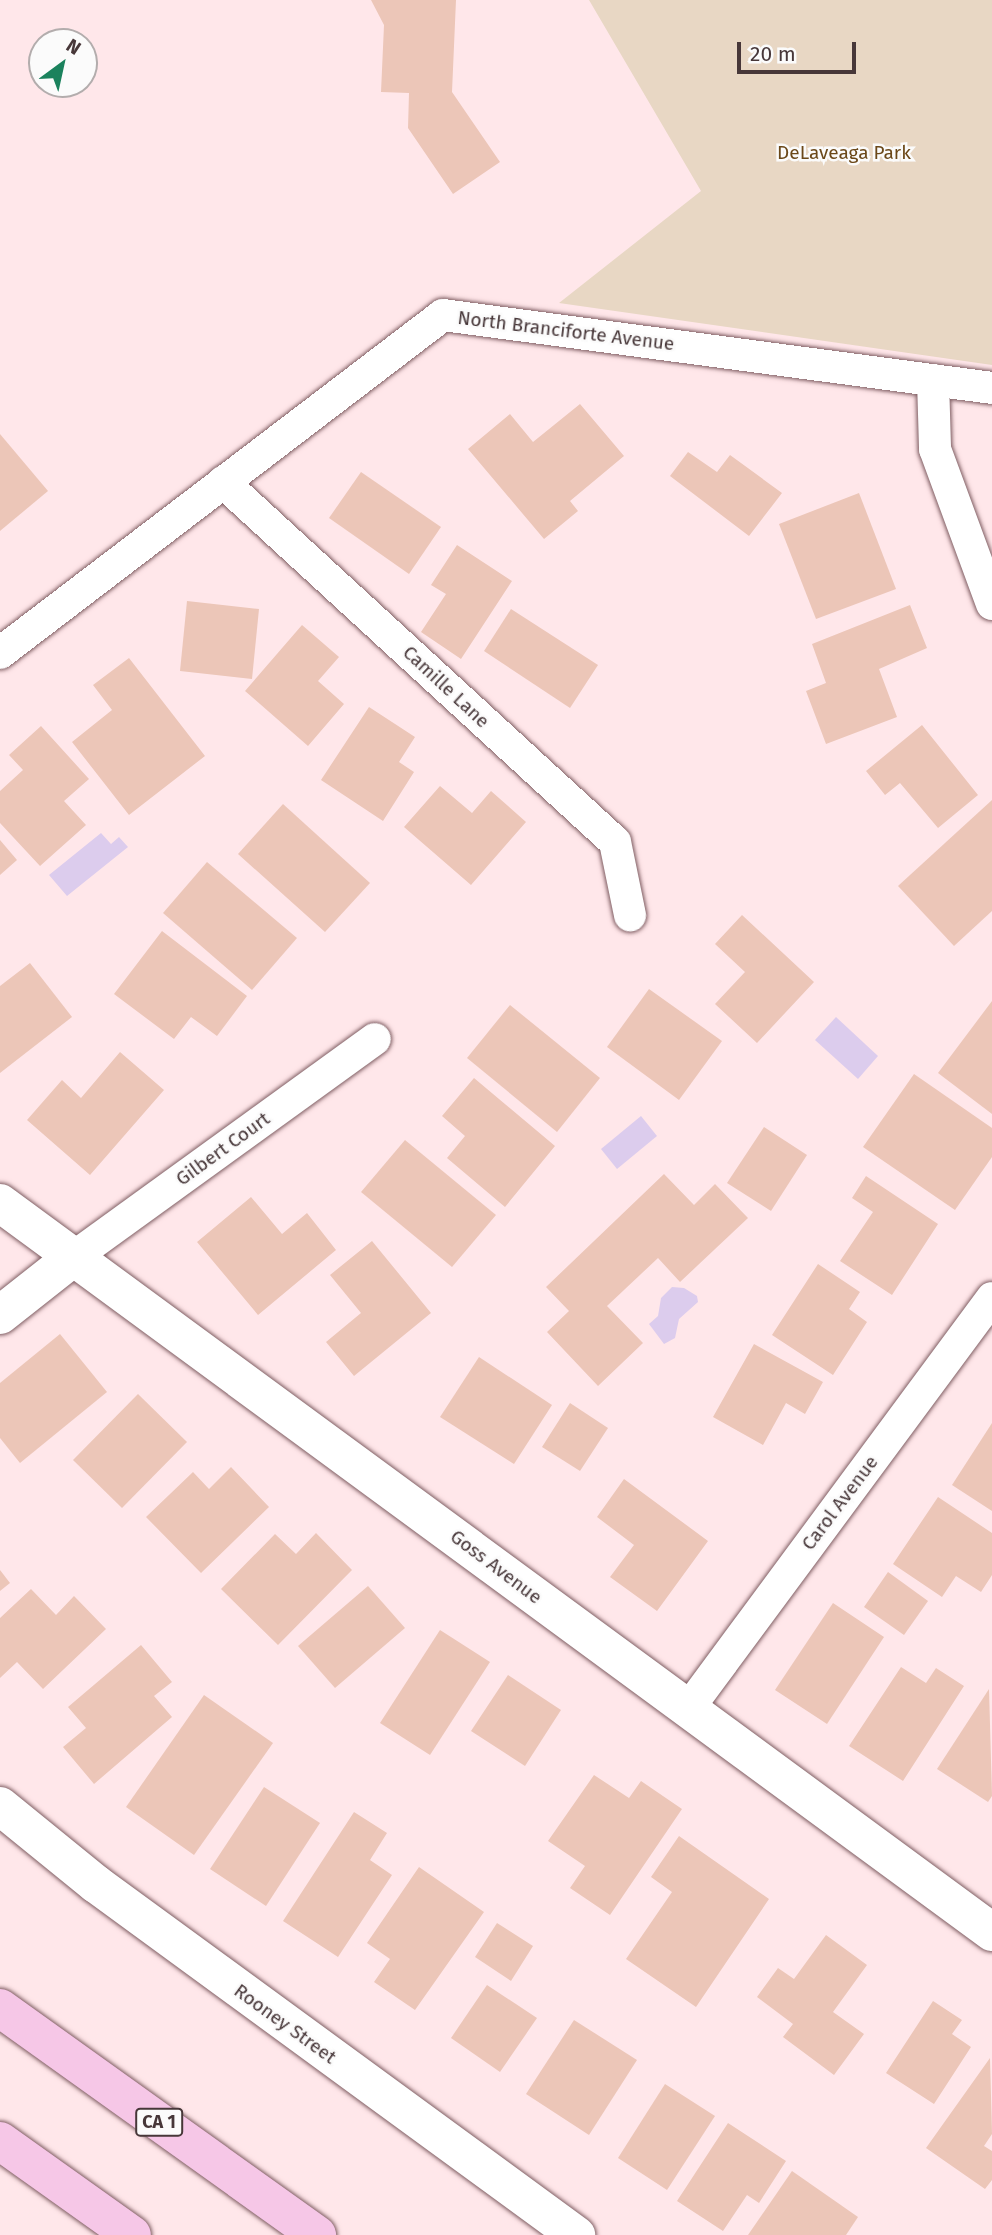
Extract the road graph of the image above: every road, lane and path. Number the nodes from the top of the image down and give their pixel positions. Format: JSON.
{"nodes":[{"id":1,"x":933,"y":380,"type":"junction"},
{"id":2,"x":992,"y":388,"type":"edge"},
{"id":3,"x":223,"y":482,"type":"junction"},
{"id":4,"x":992,"y":604,"type":"edge"},
{"id":5,"x":0,"y":653,"type":"edge"},
{"id":6,"x":630,"y":915,"type":"dead end"},
{"id":7,"x":375,"y":1039,"type":"dead end"},
{"id":8,"x":0,"y":1203,"type":"edge"},
{"id":9,"x":71,"y":1259,"type":"junction"},
{"id":10,"x":992,"y":1298,"type":"edge"},
{"id":11,"x":0,"y":1315,"type":"edge"},
{"id":12,"x":688,"y":1709,"type":"junction"},
{"id":13,"x":0,"y":1806,"type":"edge"},
{"id":14,"x":989,"y":1923,"type":"edge"},
{"id":15,"x":0,"y":2008,"type":"edge"},
{"id":16,"x":0,"y":2141,"type":"edge"},
{"id":17,"x":132,"y":2235,"type":"edge"},
{"id":18,"x":317,"y":2235,"type":"edge"},
{"id":19,"x":576,"y":2235,"type":"edge"}],
"edges":[{"from":1,"to":2,"type":"street","name":"North Branciforte Avenue"},
{"from":1,"to":3,"type":"street","name":"North Branciforte Avenue"},
{"from":1,"to":4,"type":"street"},
{"from":3,"to":5,"type":"street","name":"North Branciforte Avenue"},
{"from":3,"to":6,"type":"street","name":"Camille Lane"},
{"from":7,"to":9,"type":"street","name":"Gilbert Court"},
{"from":8,"to":9,"type":"street","name":"Goss Avenue"},
{"from":9,"to":11,"type":"street"},
{"from":9,"to":12,"type":"street","name":"Goss Avenue"},
{"from":10,"to":12,"type":"street","name":"Carol Avenue"},
{"from":12,"to":14,"type":"street","name":"Goss Avenue"},
{"from":13,"to":19,"type":"street","name":"Rooney Street"},
{"from":15,"to":18,"type":"highway","number":"CA 1"},
{"from":16,"to":17,"type":"highway"}]}
